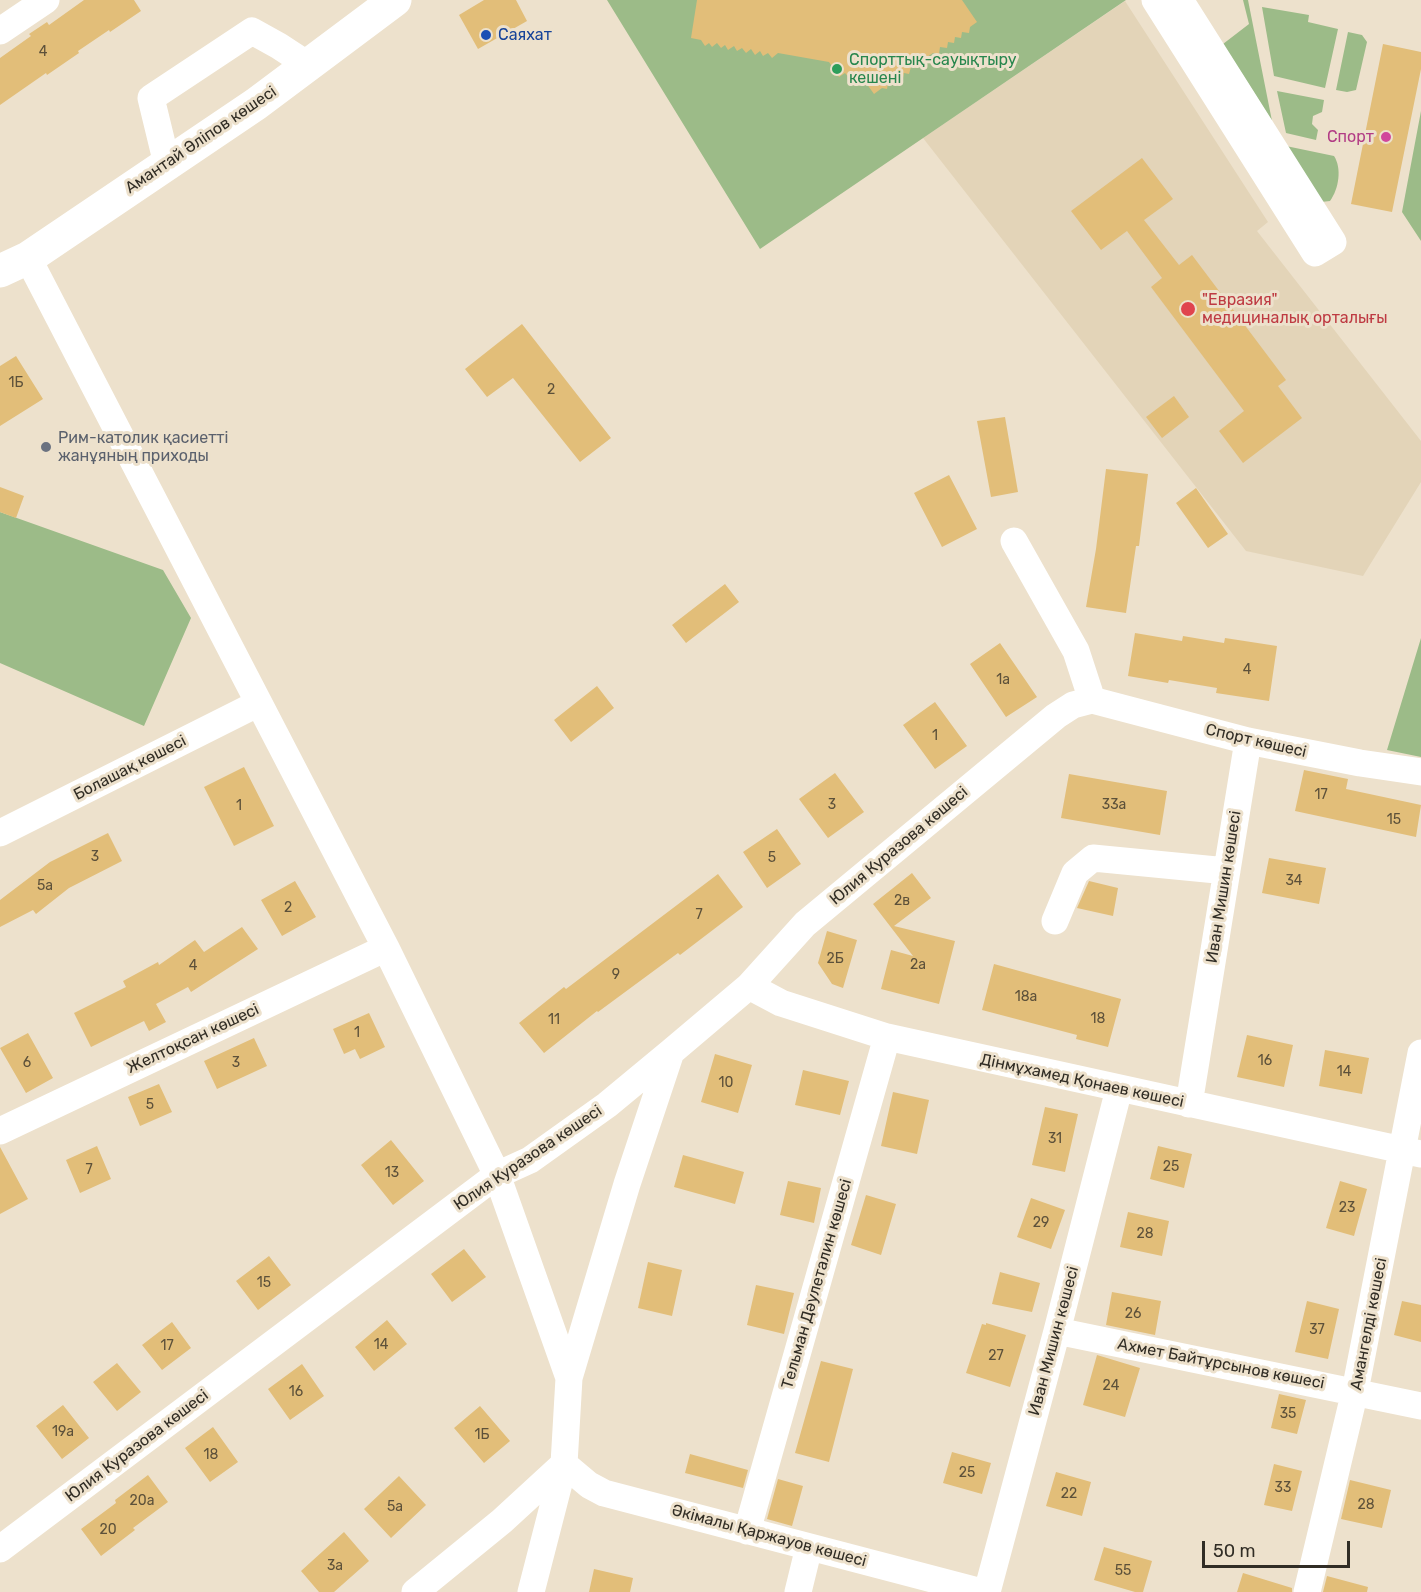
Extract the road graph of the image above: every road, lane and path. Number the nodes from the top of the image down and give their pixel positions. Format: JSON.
{"nodes":[{"id":1,"x":46,"y":0,"type":"edge"},
{"id":2,"x":395,"y":0,"type":"edge"},
{"id":3,"x":1155,"y":0,"type":"edge"},
{"id":4,"x":1180,"y":0,"type":"edge"},
{"id":5,"x":0,"y":31,"type":"edge"},
{"id":6,"x":308,"y":65,"type":"junction"},
{"id":7,"x":167,"y":164,"type":"junction"},
{"id":8,"x":14,"y":265,"type":"edge"},
{"id":9,"x":1014,"y":541,"type":"dead end"},
{"id":10,"x":1092,"y":700,"type":"junction"},
{"id":11,"x":259,"y":704,"type":"junction"},
{"id":12,"x":1248,"y":741,"type":"junction"},
{"id":13,"x":1421,"y":772,"type":"edge"},
{"id":14,"x":0,"y":833,"type":"edge"},
{"id":15,"x":1227,"y":871,"type":"junction"},
{"id":16,"x":1055,"y":921,"type":"dead end"},
{"id":17,"x":386,"y":948,"type":"junction"},
{"id":18,"x":749,"y":986,"type":"junction"},
{"id":19,"x":887,"y":1037,"type":"junction"},
{"id":20,"x":671,"y":1052,"type":"junction"},
{"id":21,"x":1421,"y":1053,"type":"edge"},
{"id":22,"x":1119,"y":1089,"type":"junction"},
{"id":23,"x":1189,"y":1104,"type":"junction"},
{"id":24,"x":0,"y":1131,"type":"edge"},
{"id":25,"x":1412,"y":1152,"type":"edge"},
{"id":26,"x":497,"y":1175,"type":"junction"},
{"id":27,"x":1057,"y":1331,"type":"junction"},
{"id":28,"x":569,"y":1378,"type":"junction"},
{"id":29,"x":1356,"y":1391,"type":"junction"},
{"id":30,"x":1421,"y":1406,"type":"edge"},
{"id":31,"x":564,"y":1464,"type":"junction"},
{"id":32,"x":747,"y":1531,"type":"junction"},
{"id":33,"x":809,"y":1547,"type":"junction"},
{"id":34,"x":0,"y":1549,"type":"edge"},
{"id":35,"x":415,"y":1592,"type":"edge"},
{"id":36,"x":531,"y":1592,"type":"edge"},
{"id":37,"x":798,"y":1592,"type":"edge"},
{"id":38,"x":982,"y":1592,"type":"edge"},
{"id":39,"x":987,"y":1592,"type":"edge"},
{"id":40,"x":1307,"y":1592,"type":"edge"}],
"edges":[{"from":1,"to":5,"type":"street"},
{"from":2,"to":6,"type":"main road","name":"Амантай Әліпов көшесі"},
{"from":3,"to":4,"type":"street"},
{"from":6,"to":7,"type":"main road","name":"Амантай Әліпов көшесі"},
{"from":6,"to":7,"type":"street"},
{"from":7,"to":8,"type":"main road","name":"Амантай Әліпов көшесі"},
{"from":8,"to":11,"type":"street"},
{"from":9,"to":10,"type":"street"},
{"from":10,"to":12,"type":"street","name":"Спорт көшесі"},
{"from":10,"to":18,"type":"street","name":"Юлия Куразова көшесі"},
{"from":11,"to":14,"type":"street","name":"Болашақ көшесі"},
{"from":11,"to":17,"type":"street"},
{"from":12,"to":13,"type":"street","name":"Спорт көшесі"},
{"from":12,"to":15,"type":"street","name":"Иван Мишин көшесі"},
{"from":15,"to":16,"type":"street"},
{"from":15,"to":23,"type":"street","name":"Иван Мишин көшесі"},
{"from":17,"to":24,"type":"street","name":"Желтоқсан көшесі"},
{"from":17,"to":26,"type":"street"},
{"from":18,"to":19,"type":"street","name":"Дінмұхамед Қонаев көшесі"},
{"from":18,"to":20,"type":"street","name":"Юлия Куразова көшесі"},
{"from":19,"to":22,"type":"street","name":"Дінмұхамед Қонаев көшесі"},
{"from":19,"to":32,"type":"street","name":"Тельман Дәулеталин көшесі"},
{"from":20,"to":26,"type":"street","name":"Юлия Куразова көшесі"},
{"from":20,"to":28,"type":"street"},
{"from":21,"to":25,"type":"street","name":"Амангелді көшесі"},
{"from":22,"to":23,"type":"street","name":"Дінмұхамед Қонаев көшесі"},
{"from":22,"to":27,"type":"street","name":"Иван Мишин көшесі"},
{"from":23,"to":25,"type":"street","name":"Дінмұхамед Қонаев көшесі"},
{"from":25,"to":29,"type":"street","name":"Амангелді көшесі"},
{"from":26,"to":28,"type":"street"},
{"from":26,"to":34,"type":"street","name":"Юлия Куразова көшесі"},
{"from":27,"to":29,"type":"street","name":"Ахмет Байтұрсынов көшесі"},
{"from":27,"to":39,"type":"street","name":"Иван Мишин көшесі"},
{"from":28,"to":31,"type":"street"},
{"from":29,"to":30,"type":"street","name":"Ахмет Байтұрсынов көшесі"},
{"from":29,"to":40,"type":"street","name":"Амангелді көшесі"},
{"from":31,"to":32,"type":"street","name":"Әкімалы Қаржауов көшесі"},
{"from":31,"to":35,"type":"street"},
{"from":31,"to":36,"type":"street"},
{"from":32,"to":33,"type":"street","name":"Әкімалы Қаржауов көшесі"},
{"from":33,"to":37,"type":"street"},
{"from":33,"to":38,"type":"street","name":"Әкімалы Қаржауов көшесі"}]}
